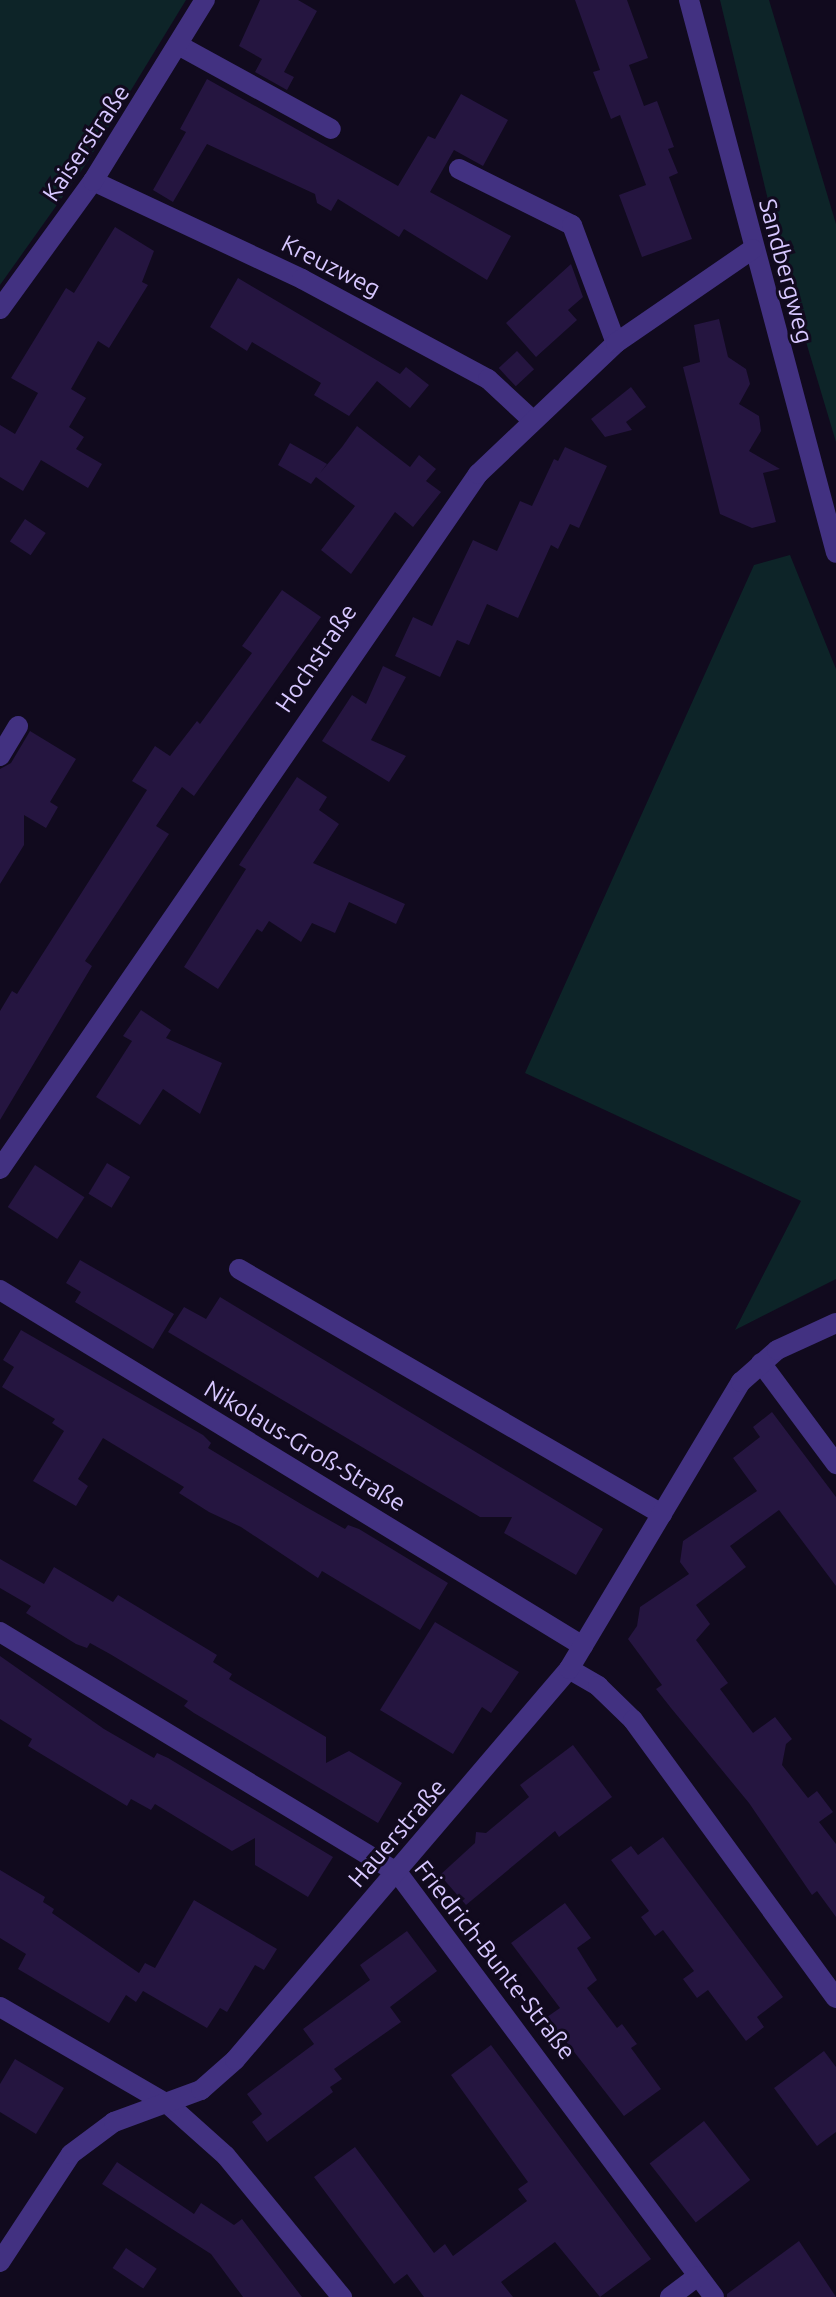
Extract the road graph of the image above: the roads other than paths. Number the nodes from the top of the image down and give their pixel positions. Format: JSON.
{"nodes":[{"id":1,"x":205,"y":0,"type":"edge"},
{"id":2,"x":689,"y":0,"type":"edge"},
{"id":3,"x":180,"y":46,"type":"junction"},
{"id":4,"x":331,"y":129,"type":"dead end"},
{"id":5,"x":459,"y":169,"type":"dead end"},
{"id":6,"x":93,"y":181,"type":"junction"},
{"id":7,"x":753,"y":249,"type":"junction"},
{"id":8,"x":0,"y":309,"type":"edge"},
{"id":9,"x":616,"y":343,"type":"junction"},
{"id":10,"x":531,"y":419,"type":"junction"},
{"id":11,"x":836,"y":553,"type":"edge"},
{"id":12,"x":18,"y":726,"type":"dead end"},
{"id":13,"x":0,"y":756,"type":"edge"},
{"id":14,"x":0,"y":1169,"type":"edge"},
{"id":15,"x":239,"y":1269,"type":"dead end"},
{"id":16,"x":0,"y":1290,"type":"edge"},
{"id":17,"x":836,"y":1323,"type":"edge"},
{"id":18,"x":761,"y":1363,"type":"junction"},
{"id":19,"x":836,"y":1464,"type":"edge"},
{"id":20,"x":662,"y":1514,"type":"junction"},
{"id":21,"x":0,"y":1632,"type":"edge"},
{"id":22,"x":583,"y":1646,"type":"junction"},
{"id":23,"x":569,"y":1669,"type":"junction"},
{"id":24,"x":397,"y":1872,"type":"junction"},
{"id":25,"x":836,"y":1998,"type":"edge"},
{"id":26,"x":0,"y":2007,"type":"edge"},
{"id":27,"x":169,"y":2105,"type":"junction"},
{"id":28,"x":0,"y":2262,"type":"edge"},
{"id":29,"x":698,"y":2276,"type":"junction"},
{"id":30,"x":342,"y":2297,"type":"edge"},
{"id":31,"x":670,"y":2297,"type":"edge"},
{"id":32,"x":714,"y":2297,"type":"edge"}],
"edges":[{"from":1,"to":3,"type":"street","name":"Kaiserstraße"},
{"from":2,"to":7,"type":"street","name":"Sandbergweg"},
{"from":3,"to":4,"type":"street"},
{"from":3,"to":6,"type":"street","name":"Kaiserstraße"},
{"from":5,"to":9,"type":"street"},
{"from":6,"to":8,"type":"street","name":"Kaiserstraße"},
{"from":6,"to":10,"type":"street","name":"Kreuzweg"},
{"from":7,"to":9,"type":"street","name":"Hochstraße"},
{"from":7,"to":11,"type":"street","name":"Sandbergweg"},
{"from":9,"to":10,"type":"street","name":"Hochstraße"},
{"from":10,"to":14,"type":"street","name":"Hochstraße"},
{"from":12,"to":13,"type":"street"},
{"from":15,"to":20,"type":"street"},
{"from":16,"to":22,"type":"street","name":"Nikolaus-Groß-Straße"},
{"from":17,"to":18,"type":"street","name":"Hauerstraße"},
{"from":18,"to":19,"type":"street"},
{"from":18,"to":20,"type":"street","name":"Hauerstraße"},
{"from":20,"to":22,"type":"street","name":"Hauerstraße"},
{"from":21,"to":24,"type":"street","name":"Friedrich-Bunte-Straße"},
{"from":22,"to":23,"type":"street","name":"Hauerstraße"},
{"from":23,"to":24,"type":"street","name":"Hauerstraße"},
{"from":23,"to":25,"type":"street"},
{"from":24,"to":27,"type":"street","name":"Hauerstraße"},
{"from":24,"to":29,"type":"street","name":"Friedrich-Bunte-Straße"},
{"from":26,"to":27,"type":"street"},
{"from":27,"to":28,"type":"street","name":"Hauerstraße"},
{"from":27,"to":30,"type":"street"},
{"from":29,"to":31,"type":"street"},
{"from":29,"to":32,"type":"street","name":"Friedrich-Bunte-Straße"}]}
